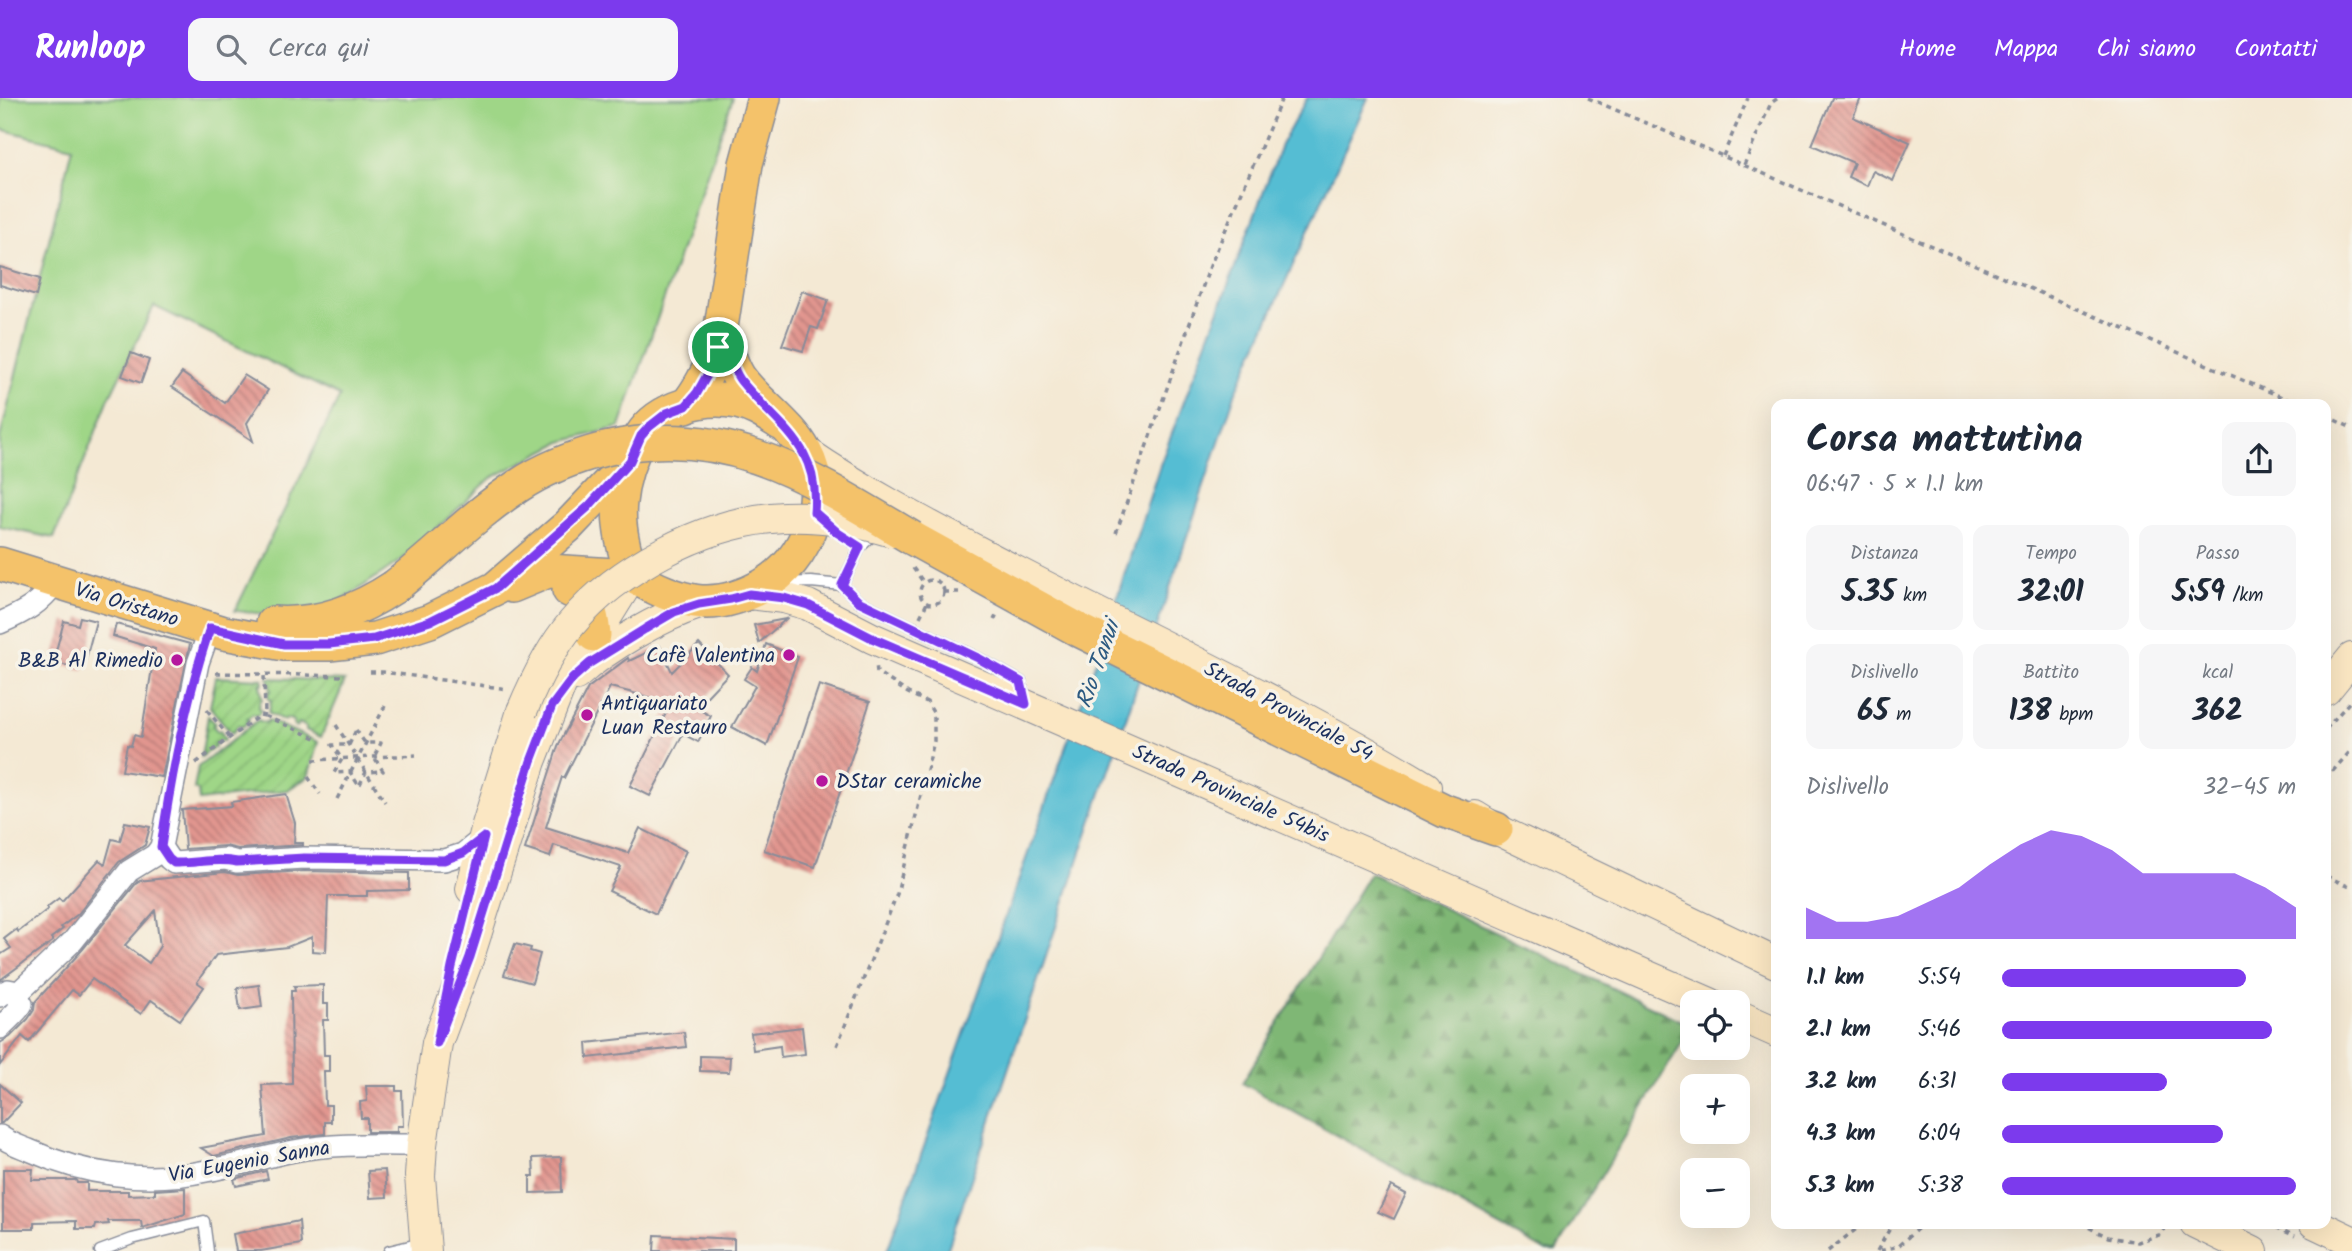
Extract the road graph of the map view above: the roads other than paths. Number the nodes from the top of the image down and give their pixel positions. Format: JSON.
{"nodes":[{"id":1,"x":764,"y":98,"type":"edge"},
{"id":2,"x":721,"y":331,"type":"junction"},
{"id":3,"x":686,"y":406,"type":"junction"},
{"id":4,"x":780,"y":423,"type":"junction"},
{"id":5,"x":804,"y":451,"type":"junction"},
{"id":6,"x":630,"y":461,"type":"junction"},
{"id":7,"x":814,"y":512,"type":"junction"},
{"id":8,"x":911,"y":527,"type":"junction"},
{"id":9,"x":860,"y":547,"type":"junction"},
{"id":10,"x":0,"y":564,"type":"edge"},
{"id":11,"x":632,"y":576,"type":"junction"},
{"id":12,"x":56,"y":582,"type":"junction"},
{"id":13,"x":842,"y":585,"type":"junction"},
{"id":14,"x":505,"y":587,"type":"junction"},
{"id":15,"x":758,"y":589,"type":"junction"},
{"id":16,"x":699,"y":604,"type":"junction"},
{"id":17,"x":174,"y":618,"type":"junction"},
{"id":18,"x":0,"y":623,"type":"edge"},
{"id":19,"x":210,"y":628,"type":"junction"},
{"id":20,"x":594,"y":635,"type":"junction"},
{"id":21,"x":2352,"y":658,"type":"edge"},
{"id":22,"x":2331,"y":684,"type":"edge"},
{"id":23,"x":1218,"y":685,"type":"junction"},
{"id":24,"x":552,"y":706,"type":"junction"},
{"id":25,"x":1035,"y":708,"type":"junction"},
{"id":26,"x":1496,"y":830,"type":"joint"},
{"id":27,"x":484,"y":837,"type":"junction"},
{"id":28,"x":161,"y":847,"type":"junction"},
{"id":29,"x":1771,"y":961,"type":"edge"},
{"id":30,"x":1680,"y":990,"type":"edge"},
{"id":31,"x":9,"y":995,"type":"edge"},
{"id":32,"x":1750,"y":1020,"type":"edge"},
{"id":33,"x":0,"y":1028,"type":"edge"},
{"id":34,"x":1771,"y":1029,"type":"edge"},
{"id":35,"x":437,"y":1043,"type":"junction"},
{"id":36,"x":0,"y":1136,"type":"edge"},
{"id":37,"x":422,"y":1145,"type":"junction"},
{"id":38,"x":2207,"y":1229,"type":"edge"},
{"id":39,"x":2327,"y":1229,"type":"edge"},
{"id":40,"x":2352,"y":1241,"type":"edge"},
{"id":41,"x":425,"y":1247,"type":"edge"},
{"id":42,"x":100,"y":1251,"type":"edge"},
{"id":43,"x":208,"y":1251,"type":"edge"},
{"id":44,"x":389,"y":1251,"type":"edge"},
{"id":45,"x":2253,"y":1251,"type":"edge"}],
"edges":[{"from":1,"to":2,"type":"main road"},
{"from":2,"to":3,"type":"main road"},
{"from":2,"to":4,"type":"main road"},
{"from":3,"to":4,"type":"main road"},
{"from":3,"to":6,"type":"main road"},
{"from":4,"to":5,"type":"main road"},
{"from":5,"to":7,"type":"main road"},
{"from":5,"to":8,"type":"main road","name":"Strada Provinciale 54"},
{"from":6,"to":11,"type":"main road"},
{"from":6,"to":14,"type":"main road","name":"Via Oristano"},
{"from":7,"to":9,"type":"lane"},
{"from":7,"to":15,"type":"main road"},
{"from":8,"to":9,"type":"lane"},
{"from":8,"to":17,"type":"main road","bridge":true},
{"from":8,"to":23,"type":"main road","name":"Strada Provinciale 54"},
{"from":8,"to":23,"type":"main road"},
{"from":8,"to":27,"type":"main road","bridge":true},
{"from":9,"to":13,"type":"lane"},
{"from":10,"to":12,"type":"main road","name":"Via Oristano"},
{"from":11,"to":14,"type":"main road","name":"Via Oristano"},
{"from":11,"to":16,"type":"main road"},
{"from":11,"to":20,"type":"main road"},
{"from":12,"to":17,"type":"main road","name":"Via Oristano"},
{"from":12,"to":18,"type":"street"},
{"from":13,"to":15,"type":"lane"},
{"from":13,"to":25,"type":"lane"},
{"from":14,"to":19,"type":"main road","name":"Via Oristano"},
{"from":14,"to":20,"type":"main road"},
{"from":15,"to":16,"type":"main road"},
{"from":15,"to":25,"type":"main road","name":"Strada Provinciale 54bis"},
{"from":16,"to":24,"type":"main road"},
{"from":17,"to":19,"type":"main road","name":"Via Oristano"},
{"from":19,"to":28,"type":"street"},
{"from":20,"to":24,"type":"main road"},
{"from":21,"to":22,"type":"main road"},
{"from":23,"to":26,"type":"main road"},
{"from":24,"to":35,"type":"main road"},
{"from":25,"to":30,"type":"main road","name":"Strada Provinciale 54bis"},
{"from":26,"to":29,"type":"main road"},
{"from":27,"to":28,"type":"street"},
{"from":27,"to":35,"type":"main road"},
{"from":28,"to":31,"type":"street"},
{"from":31,"to":33,"type":"street"},
{"from":32,"to":34,"type":"main road"},
{"from":35,"to":37,"type":"main road"},
{"from":36,"to":37,"type":"street","name":"Via Eugenio Sanna"},
{"from":37,"to":41,"type":"main road"},
{"from":38,"to":45,"type":"main road"},
{"from":39,"to":40,"type":"main road"},
{"from":41,"to":44,"type":"lane"},
{"from":42,"to":43,"type":"lane"}]}
